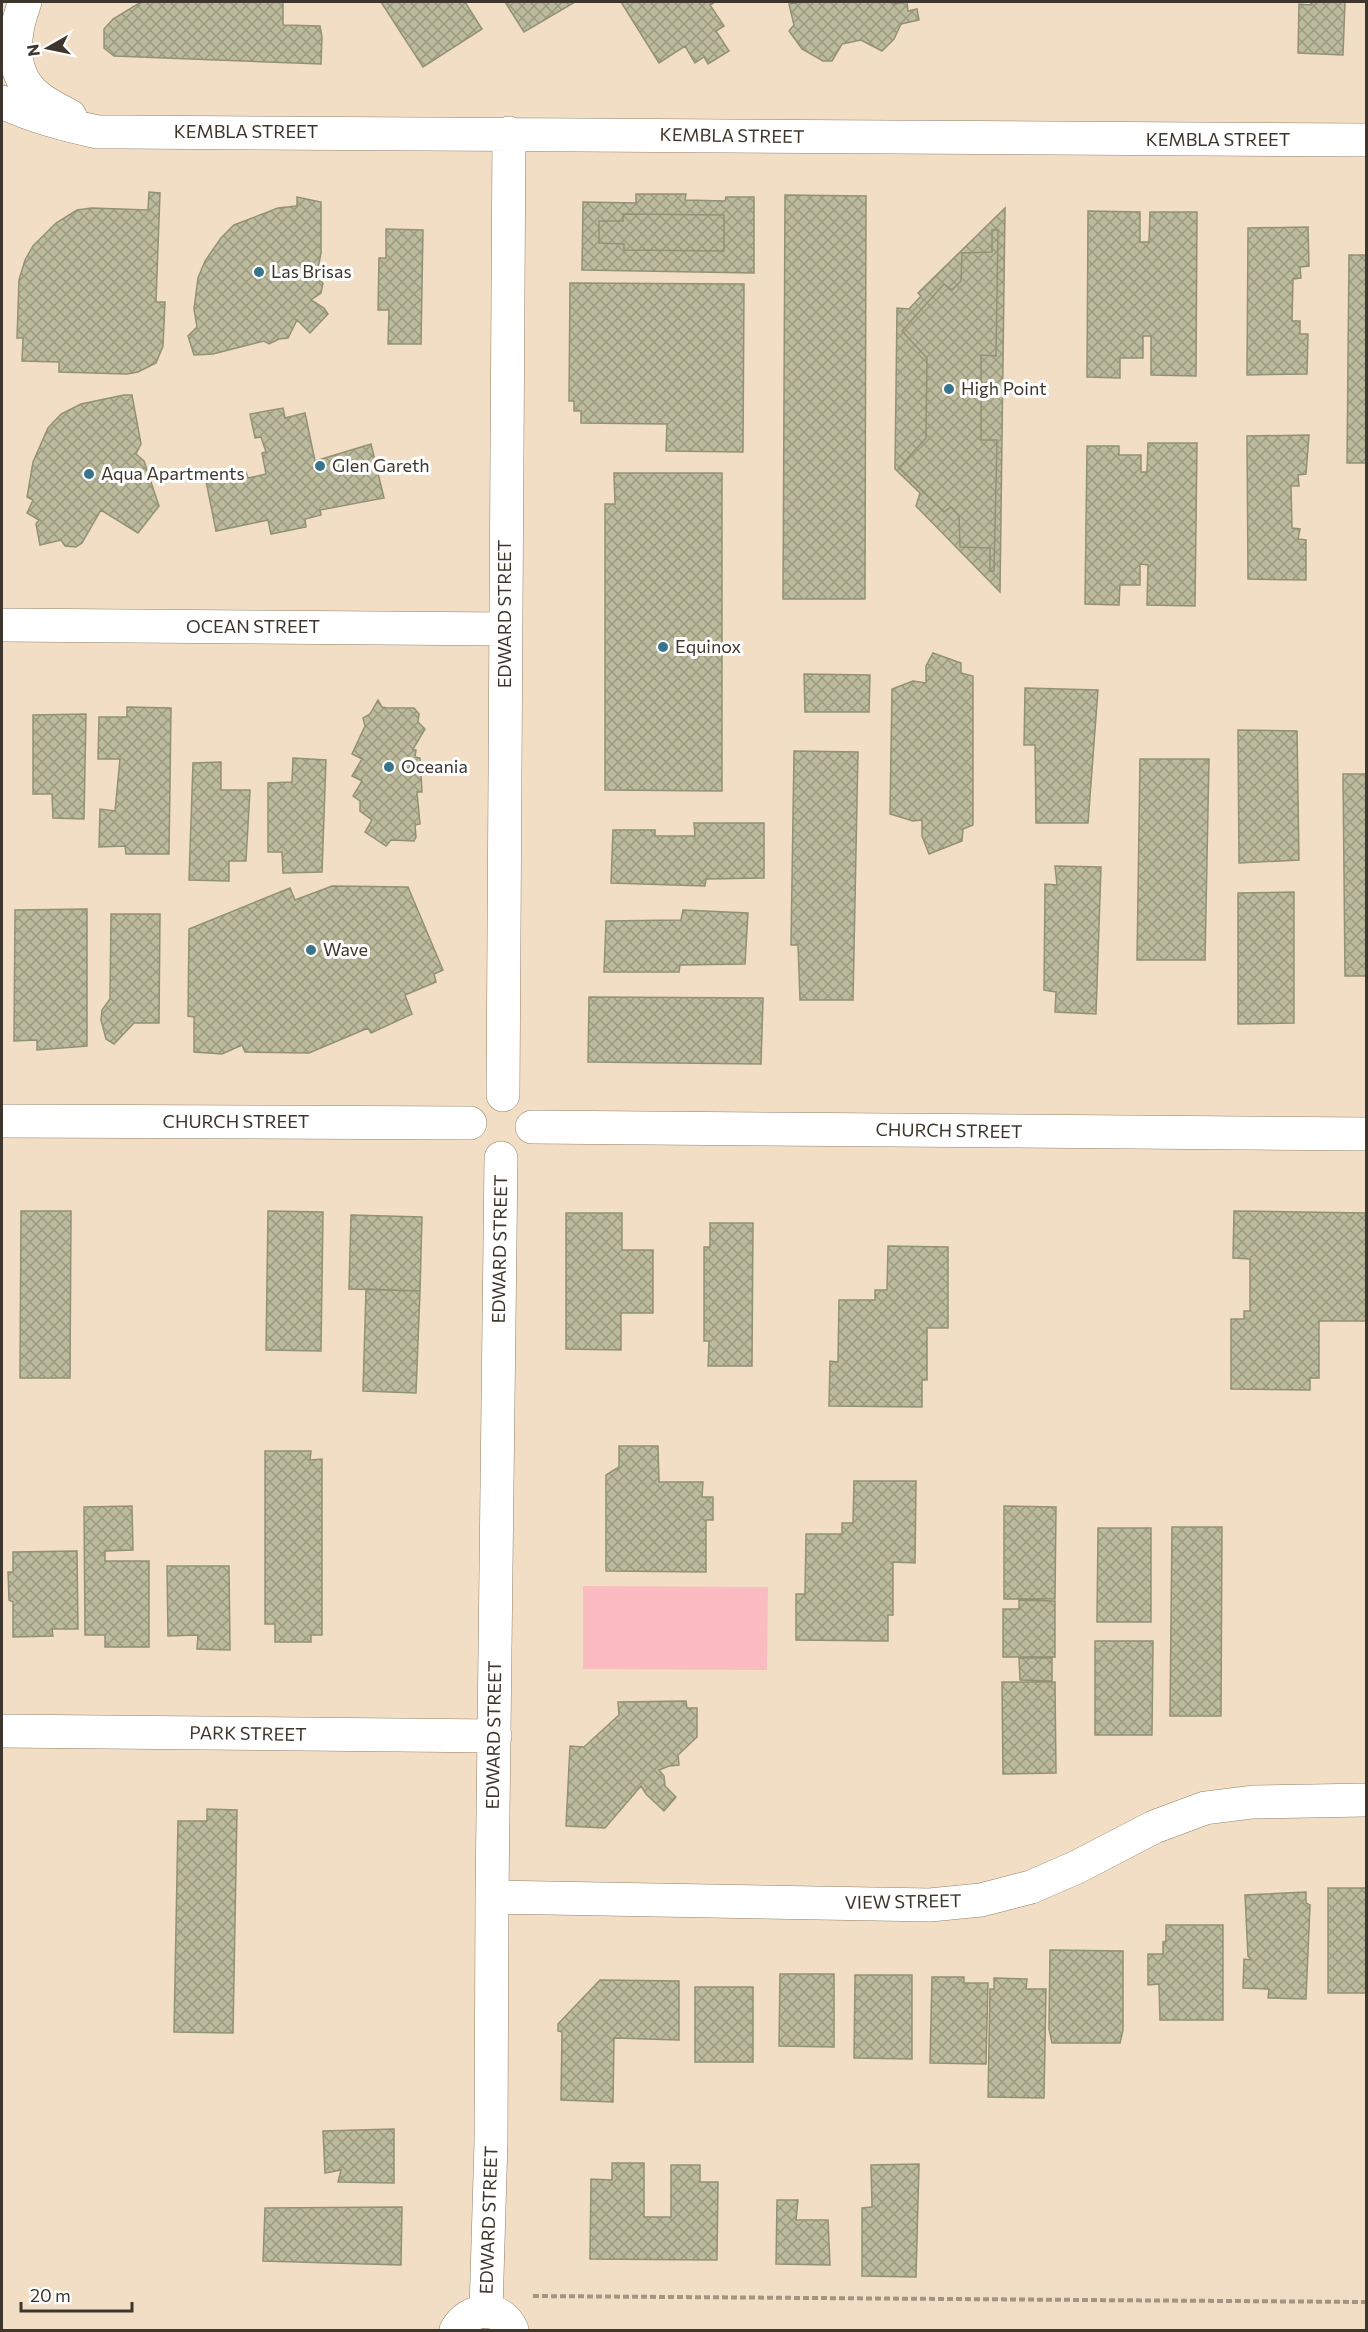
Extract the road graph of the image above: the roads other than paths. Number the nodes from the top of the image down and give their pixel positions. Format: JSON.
{"nodes":[{"id":1,"x":25,"y":2,"type":"edge"},
{"id":2,"x":2,"y":102,"type":"edge"},
{"id":3,"x":98,"y":132,"type":"junction"},
{"id":4,"x":509,"y":133,"type":"junction"},
{"id":5,"x":1366,"y":140,"type":"edge"},
{"id":6,"x":2,"y":625,"type":"edge"},
{"id":7,"x":504,"y":629,"type":"junction"},
{"id":8,"x":503,"y":1095,"type":"junction"},
{"id":9,"x":2,"y":1121,"type":"edge"},
{"id":10,"x":470,"y":1123,"type":"junction"},
{"id":11,"x":532,"y":1127,"type":"junction"},
{"id":12,"x":1366,"y":1134,"type":"edge"},
{"id":13,"x":501,"y":1158,"type":"junction"},
{"id":14,"x":2,"y":1731,"type":"edge"},
{"id":15,"x":495,"y":1736,"type":"junction"},
{"id":16,"x":1366,"y":1800,"type":"edge"},
{"id":17,"x":492,"y":1897,"type":"junction"},
{"id":18,"x":486,"y":2311,"type":"junction"},
{"id":19,"x":456,"y":2331,"type":"edge"},
{"id":20,"x":513,"y":2331,"type":"edge"}],
"edges":[{"from":1,"to":3,"type":"street"},
{"from":2,"to":3,"type":"street","name":"KEMBLA STREET"},
{"from":3,"to":4,"type":"street","name":"KEMBLA STREET"},
{"from":4,"to":5,"type":"street","name":"KEMBLA STREET"},
{"from":4,"to":7,"type":"street","name":"EDWARD STREET"},
{"from":6,"to":7,"type":"street","name":"OCEAN STREET"},
{"from":7,"to":8,"type":"street","name":"EDWARD STREET"},
{"from":8,"to":10,"type":"street"},
{"from":8,"to":11,"type":"street"},
{"from":9,"to":10,"type":"street","name":"CHURCH STREET"},
{"from":10,"to":13,"type":"street"},
{"from":11,"to":12,"type":"street","name":"CHURCH STREET"},
{"from":11,"to":13,"type":"street"},
{"from":13,"to":15,"type":"street","name":"EDWARD STREET"},
{"from":14,"to":15,"type":"street","name":"PARK STREET"},
{"from":15,"to":17,"type":"street","name":"EDWARD STREET"},
{"from":16,"to":17,"type":"street","name":"VIEW STREET"},
{"from":17,"to":18,"type":"street","name":"EDWARD STREET"},
{"from":18,"to":19,"type":"street"},
{"from":18,"to":20,"type":"street"}]}
